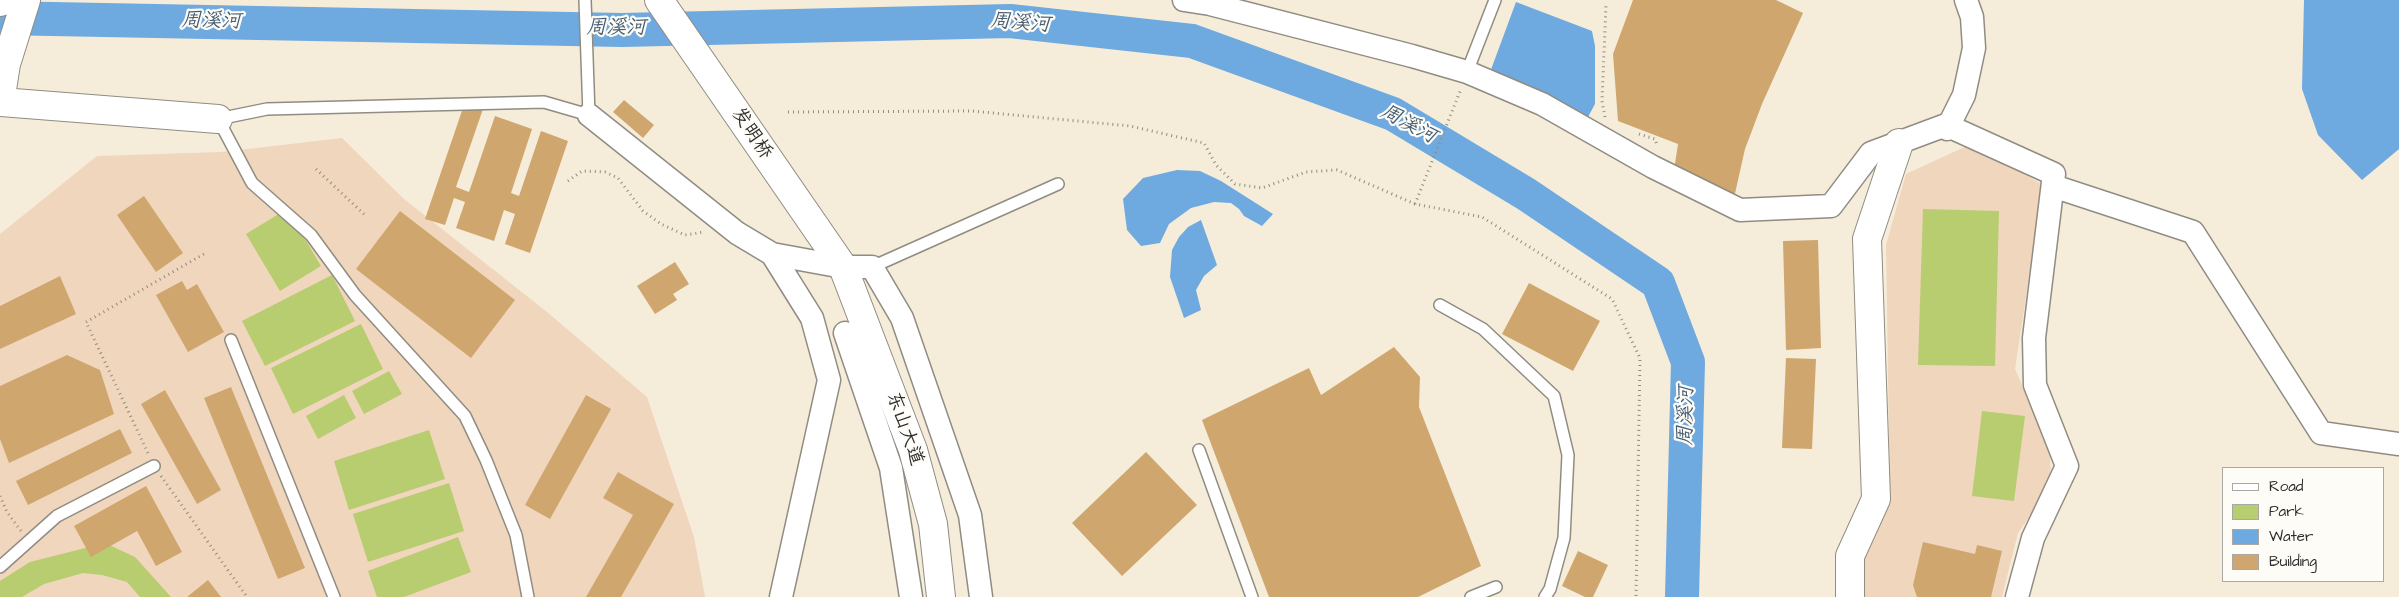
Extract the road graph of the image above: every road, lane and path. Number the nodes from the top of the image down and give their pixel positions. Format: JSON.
{"nodes":[{"id":1,"x":26,"y":0,"type":"edge"},
{"id":2,"x":585,"y":0,"type":"edge"},
{"id":3,"x":1184,"y":0,"type":"edge"},
{"id":4,"x":1495,"y":0,"type":"edge"},
{"id":5,"x":1966,"y":0,"type":"edge"},
{"id":6,"x":659,"y":1,"type":"edge"},
{"id":7,"x":1606,"y":6,"type":"dead end"},
{"id":8,"x":1467,"y":72,"type":"junction"},
{"id":9,"x":1458,"y":95,"type":"dead end"},
{"id":10,"x":1,"y":102,"type":"edge"},
{"id":11,"x":589,"y":104,"type":"junction"},
{"id":12,"x":788,"y":112,"type":"dead end"},
{"id":13,"x":218,"y":119,"type":"junction"},
{"id":14,"x":1607,"y":125,"type":"dead end"},
{"id":15,"x":1947,"y":130,"type":"dead end"},
{"id":16,"x":1635,"y":133,"type":"dead end"},
{"id":17,"x":1898,"y":143,"type":"junction"},
{"id":18,"x":1657,"y":146,"type":"dead end"},
{"id":19,"x":316,"y":169,"type":"dead end"},
{"id":20,"x":568,"y":181,"type":"dead end"},
{"id":21,"x":1058,"y":184,"type":"dead end"},
{"id":22,"x":2053,"y":186,"type":"junction"},
{"id":23,"x":1415,"y":204,"type":"junction"},
{"id":24,"x":366,"y":216,"type":"dead end"},
{"id":25,"x":737,"y":233,"type":"junction"},
{"id":26,"x":204,"y":254,"type":"dead end"},
{"id":27,"x":772,"y":254,"type":"junction"},
{"id":28,"x":872,"y":267,"type":"junction"},
{"id":29,"x":843,"y":268,"type":"junction"},
{"id":30,"x":1440,"y":305,"type":"dead end"},
{"id":31,"x":86,"y":322,"type":"dead end"},
{"id":32,"x":845,"y":333,"type":"dead end"},
{"id":33,"x":231,"y":340,"type":"dead end"},
{"id":34,"x":2399,"y":444,"type":"edge"},
{"id":35,"x":1199,"y":450,"type":"dead end"},
{"id":36,"x":154,"y":466,"type":"dead end"},
{"id":37,"x":0,"y":496,"type":"edge"},
{"id":38,"x":29,"y":542,"type":"junction"},
{"id":39,"x":0,"y":567,"type":"edge"},
{"id":40,"x":1496,"y":587,"type":"dead end"},
{"id":41,"x":334,"y":597,"type":"edge"},
{"id":42,"x":528,"y":597,"type":"edge"},
{"id":43,"x":781,"y":597,"type":"edge"},
{"id":44,"x":911,"y":597,"type":"edge"},
{"id":45,"x":941,"y":597,"type":"edge"},
{"id":46,"x":982,"y":597,"type":"edge"},
{"id":47,"x":1252,"y":597,"type":"edge"},
{"id":48,"x":1471,"y":597,"type":"edge"},
{"id":49,"x":1545,"y":597,"type":"edge"},
{"id":50,"x":1636,"y":597,"type":"edge"},
{"id":51,"x":1850,"y":597,"type":"edge"},
{"id":52,"x":2017,"y":597,"type":"edge"}],
"edges":[{"from":1,"to":10,"type":"main road"},
{"from":2,"to":11,"type":"lane"},
{"from":3,"to":8,"type":"street"},
{"from":4,"to":8,"type":"lane"},
{"from":5,"to":15,"type":"street"},
{"from":6,"to":29,"type":"main road","name":"发明桥"},
{"from":7,"to":14,"type":"path"},
{"from":8,"to":17,"type":"street"},
{"from":9,"to":23,"type":"path"},
{"from":10,"to":13,"type":"main road"},
{"from":11,"to":13,"type":"lane"},
{"from":11,"to":25,"type":"street"},
{"from":12,"to":23,"type":"path"},
{"from":13,"to":42,"type":"lane"},
{"from":16,"to":18,"type":"path"},
{"from":17,"to":22,"type":"street"},
{"from":17,"to":51,"type":"main road"},
{"from":19,"to":24,"type":"path"},
{"from":20,"to":25,"type":"path"},
{"from":21,"to":28,"type":"lane"},
{"from":22,"to":34,"type":"street"},
{"from":22,"to":52,"type":"street"},
{"from":23,"to":50,"type":"path"},
{"from":25,"to":27,"type":"street"},
{"from":26,"to":31,"type":"path"},
{"from":27,"to":29,"type":"street"},
{"from":27,"to":43,"type":"street"},
{"from":28,"to":29,"type":"street"},
{"from":28,"to":46,"type":"street"},
{"from":29,"to":45,"type":"main road","name":"东山大道"},
{"from":30,"to":49,"type":"lane"},
{"from":32,"to":44,"type":"street"},
{"from":33,"to":41,"type":"lane"},
{"from":35,"to":47,"type":"lane"},
{"from":36,"to":38,"type":"lane"},
{"from":37,"to":38,"type":"path"},
{"from":38,"to":39,"type":"lane"},
{"from":40,"to":48,"type":"lane"}]}
